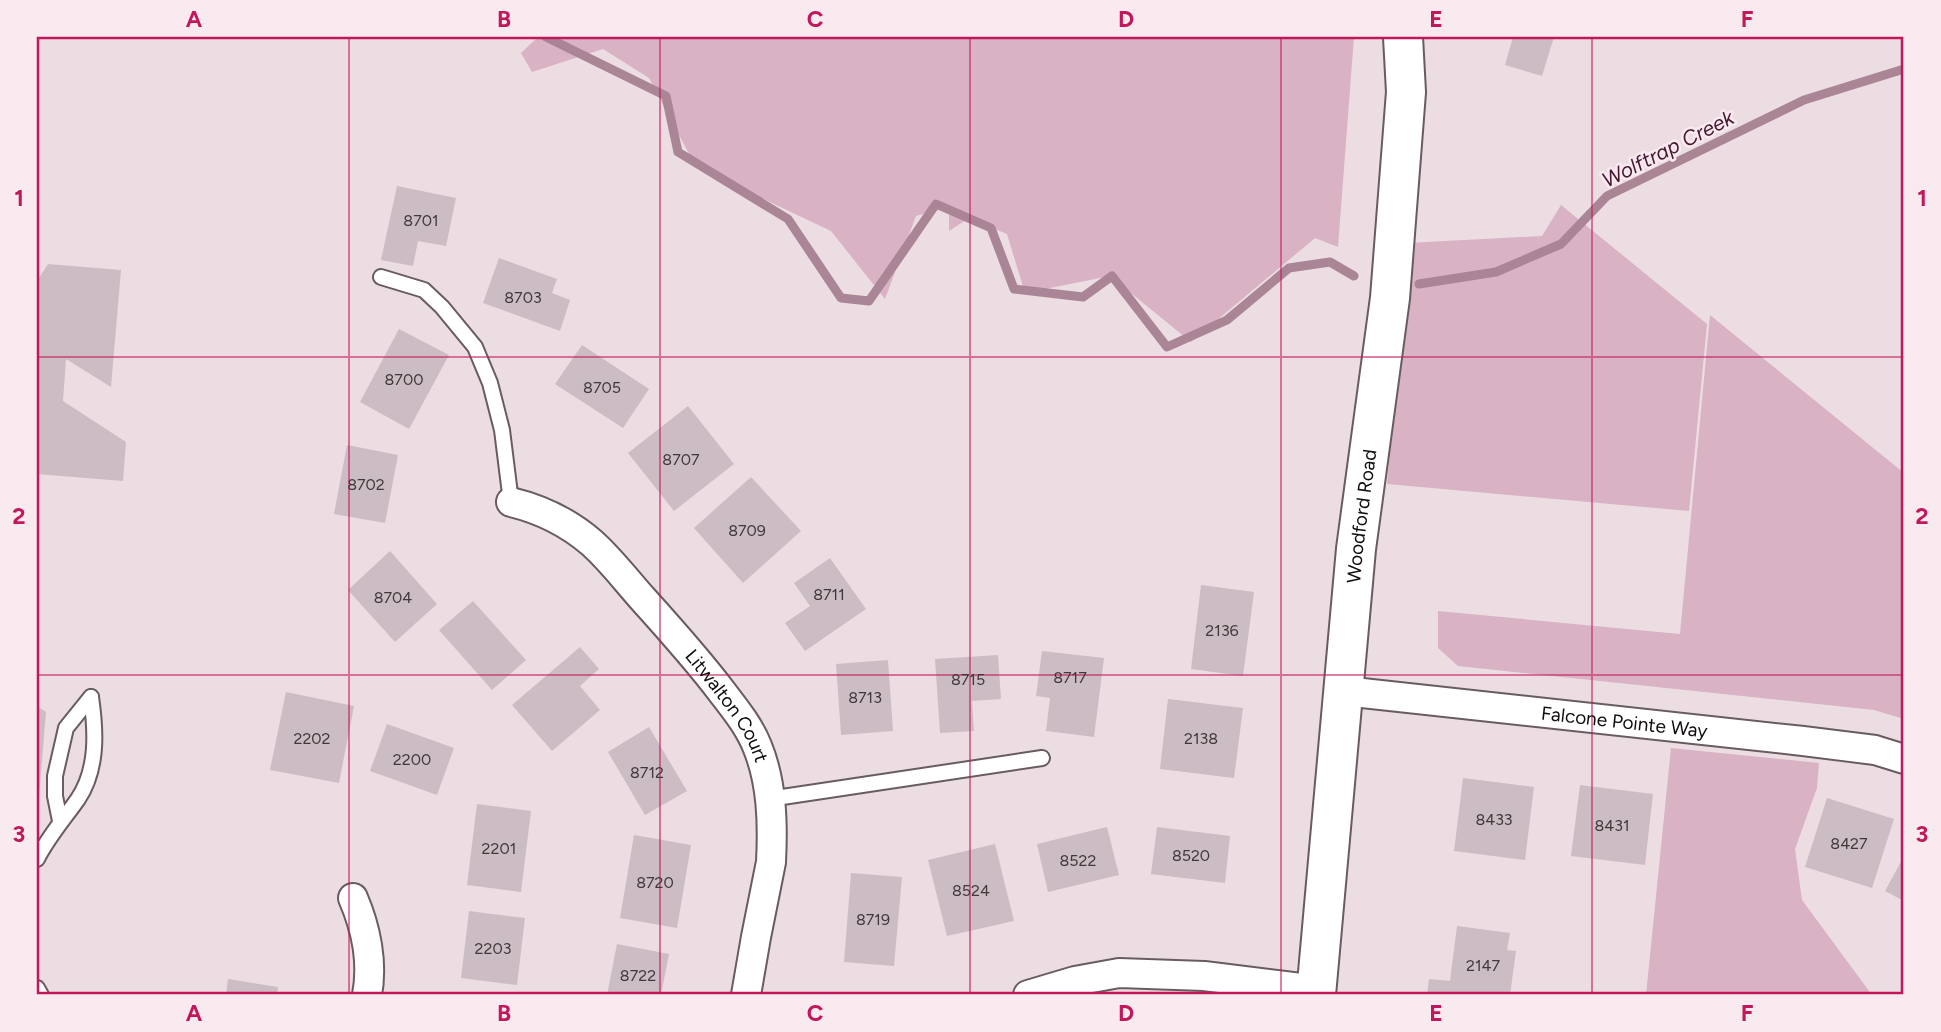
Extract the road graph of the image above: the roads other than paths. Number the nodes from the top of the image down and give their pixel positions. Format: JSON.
{"nodes":[{"id":1,"x":1403,"y":37,"type":"edge"},
{"id":2,"x":381,"y":277,"type":"dead end"},
{"id":3,"x":511,"y":502,"type":"joint"},
{"id":4,"x":1344,"y":691,"type":"junction"},
{"id":5,"x":1042,"y":758,"type":"dead end"},
{"id":6,"x":1904,"y":759,"type":"edge"},
{"id":7,"x":769,"y":799,"type":"junction"},
{"id":8,"x":60,"y":821,"type":"junction"},
{"id":9,"x":37,"y":859,"type":"edge"},
{"id":10,"x":353,"y":898,"type":"dead end"},
{"id":11,"x":37,"y":988,"type":"edge"},
{"id":12,"x":1317,"y":993,"type":"edge"},
{"id":13,"x":41,"y":995,"type":"edge"},
{"id":14,"x":367,"y":995,"type":"edge"},
{"id":15,"x":746,"y":995,"type":"edge"},
{"id":16,"x":1028,"y":995,"type":"edge"}],
"edges":[{"from":1,"to":4,"type":"street","name":"Woodford Road"},
{"from":2,"to":3,"type":"lane"},
{"from":3,"to":7,"type":"street","name":"Litwalton Court"},
{"from":4,"to":6,"type":"street","name":"Falcone Pointe Way"},
{"from":4,"to":12,"type":"street","name":"Woodford Road"},
{"from":5,"to":7,"type":"lane"},
{"from":7,"to":15,"type":"street","name":"Litwalton Court"},
{"from":8,"to":8,"type":"lane"},
{"from":8,"to":9,"type":"lane"},
{"from":10,"to":14,"type":"street"},
{"from":11,"to":13,"type":"lane"},
{"from":12,"to":16,"type":"street"}]}
